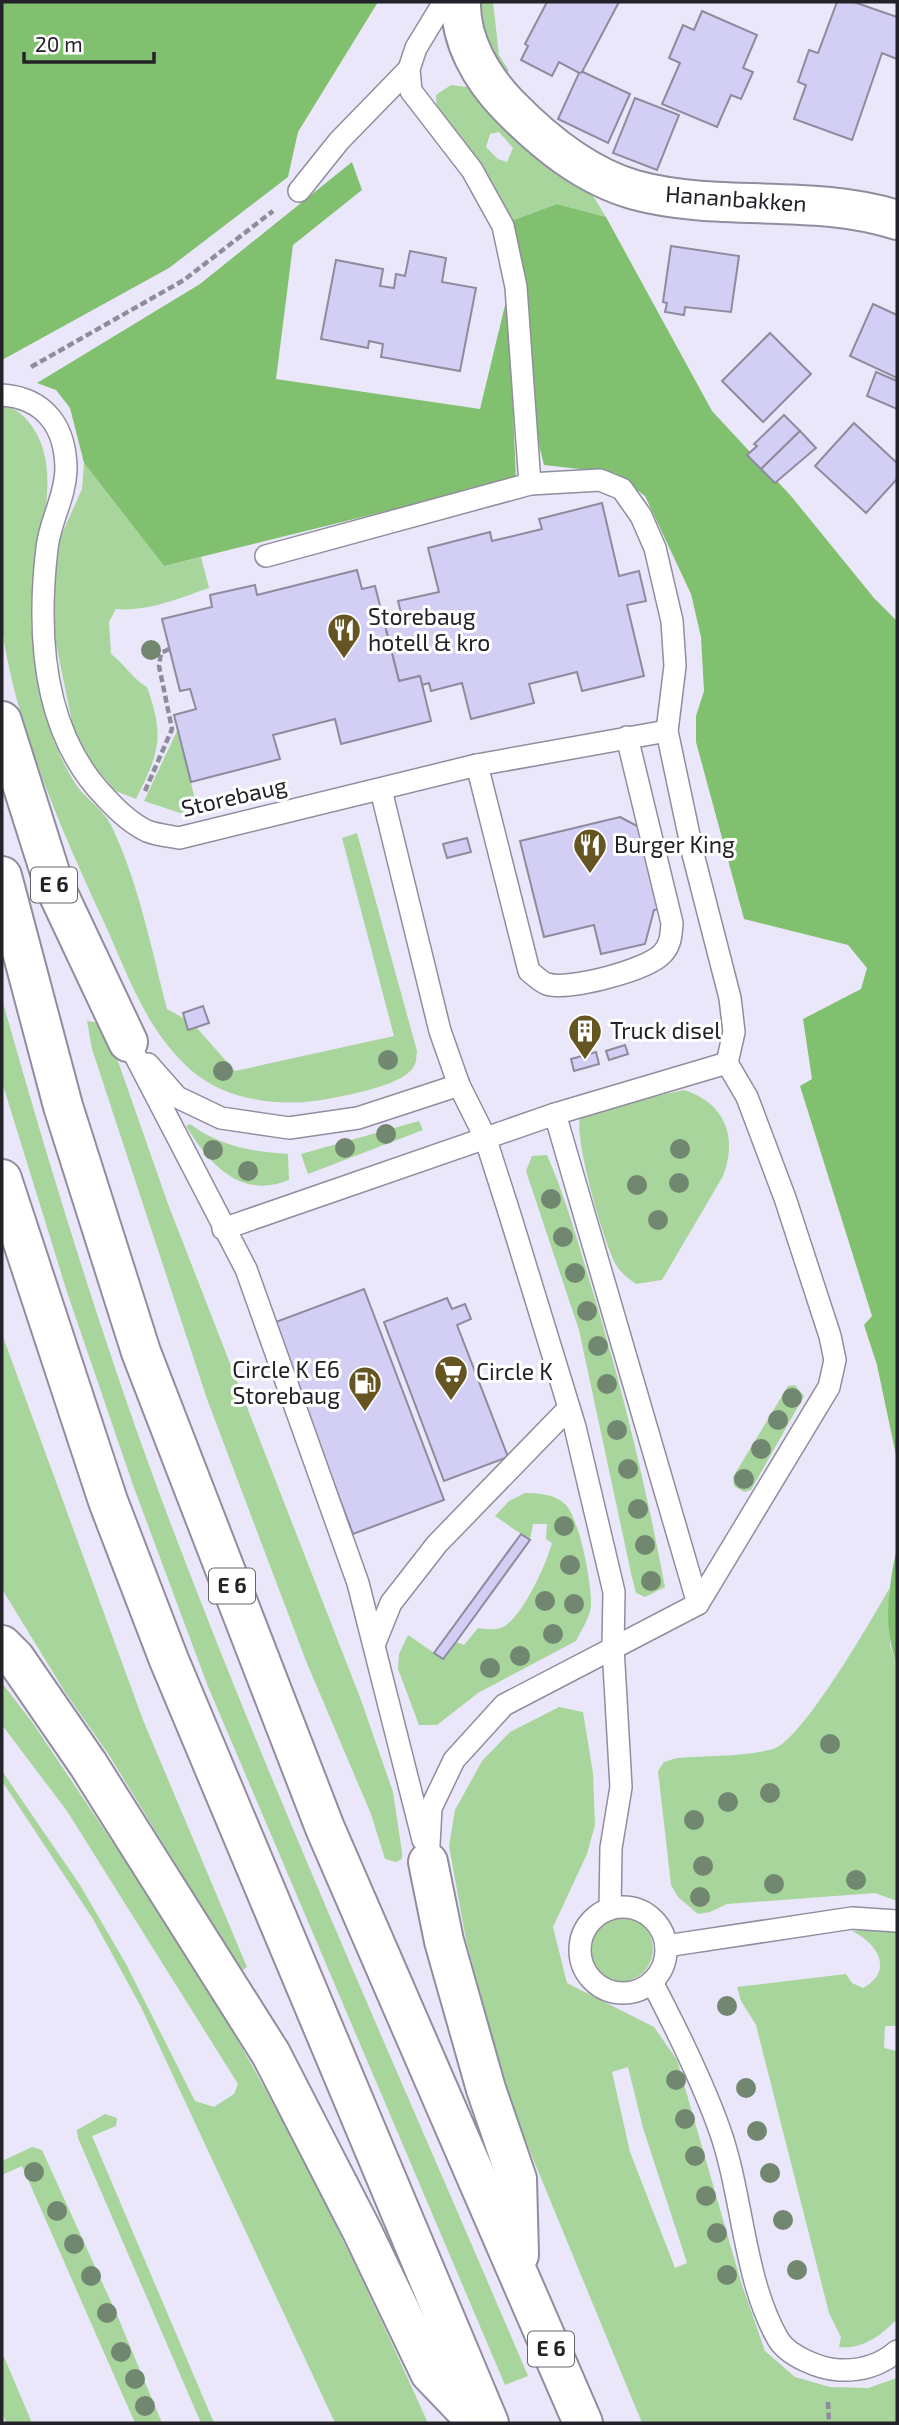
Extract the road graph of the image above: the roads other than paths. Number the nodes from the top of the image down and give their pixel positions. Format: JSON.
{"nodes":[{"id":1,"x":444,"y":2,"type":"edge"},
{"id":2,"x":461,"y":2,"type":"edge"},
{"id":3,"x":409,"y":69,"type":"junction"},
{"id":4,"x":299,"y":191,"type":"road end"},
{"id":5,"x":897,"y":220,"type":"edge"},
{"id":6,"x":5,"y":395,"type":"edge"},
{"id":7,"x":530,"y":484,"type":"junction"},
{"id":8,"x":266,"y":556,"type":"dead end"},
{"id":9,"x":2,"y":721,"type":"edge"},
{"id":10,"x":667,"y":731,"type":"junction"},
{"id":11,"x":626,"y":737,"type":"junction"},
{"id":12,"x":477,"y":765,"type":"junction"},
{"id":13,"x":381,"y":790,"type":"junction"},
{"id":14,"x":2,"y":876,"type":"edge"},
{"id":15,"x":128,"y":1042,"type":"junction"},
{"id":16,"x":727,"y":1063,"type":"junction"},
{"id":17,"x":459,"y":1085,"type":"junction"},
{"id":18,"x":555,"y":1114,"type":"junction"},
{"id":19,"x":485,"y":1137,"type":"junction"},
{"id":20,"x":2,"y":1179,"type":"edge"},
{"id":21,"x":223,"y":1229,"type":"junction"},
{"id":22,"x":569,"y":1408,"type":"junction"},
{"id":23,"x":698,"y":1604,"type":"junction"},
{"id":24,"x":2,"y":1645,"type":"edge"},
{"id":25,"x":374,"y":1645,"type":"junction"},
{"id":26,"x":614,"y":1647,"type":"junction"},
{"id":27,"x":428,"y":1862,"type":"junction"},
{"id":28,"x":610,"y":1909,"type":"junction"},
{"id":29,"x":897,"y":1921,"type":"edge"},
{"id":30,"x":666,"y":1946,"type":"junction"},
{"id":31,"x":652,"y":1982,"type":"junction"},
{"id":32,"x":519,"y":2274,"type":"junction"},
{"id":33,"x":897,"y":2350,"type":"edge"},
{"id":34,"x":478,"y":2423,"type":"edge"},
{"id":35,"x":489,"y":2423,"type":"edge"},
{"id":36,"x":583,"y":2423,"type":"edge"}],
"edges":[{"from":1,"to":3,"type":"lane"},
{"from":2,"to":5,"type":"main road","name":"Hananbakken"},
{"from":3,"to":4,"type":"lane"},
{"from":3,"to":7,"type":"lane"},
{"from":6,"to":13,"type":"lane","name":"Storebaug"},
{"from":7,"to":8,"type":"lane"},
{"from":7,"to":10,"type":"lane"},
{"from":9,"to":15,"type":"main road","number":"E 6"},
{"from":10,"to":11,"type":"lane","name":"Storebaug"},
{"from":10,"to":16,"type":"lane"},
{"from":11,"to":12,"type":"lane","name":"Storebaug"},
{"from":11,"to":12,"type":"lane"},
{"from":12,"to":13,"type":"lane","name":"Storebaug"},
{"from":13,"to":17,"type":"lane"},
{"from":14,"to":32,"type":"main road","number":"E 6"},
{"from":15,"to":17,"type":"lane"},
{"from":15,"to":21,"type":"lane"},
{"from":16,"to":18,"type":"lane"},
{"from":16,"to":23,"type":"lane"},
{"from":17,"to":19,"type":"lane"},
{"from":18,"to":19,"type":"lane"},
{"from":18,"to":23,"type":"lane"},
{"from":19,"to":21,"type":"lane"},
{"from":19,"to":22,"type":"lane"},
{"from":20,"to":35,"type":"main road"},
{"from":21,"to":25,"type":"lane"},
{"from":22,"to":25,"type":"lane"},
{"from":22,"to":26,"type":"lane"},
{"from":23,"to":26,"type":"lane"},
{"from":24,"to":34,"type":"main road"},
{"from":25,"to":27,"type":"lane"},
{"from":26,"to":27,"type":"lane"},
{"from":26,"to":28,"type":"lane"},
{"from":27,"to":32,"type":"main road","number":"E 6"},
{"from":28,"to":30,"type":"lane"},
{"from":28,"to":31,"type":"lane"},
{"from":29,"to":30,"type":"lane"},
{"from":30,"to":31,"type":"lane"},
{"from":31,"to":33,"type":"lane"},
{"from":32,"to":36,"type":"main road","number":"E 6"}]}
